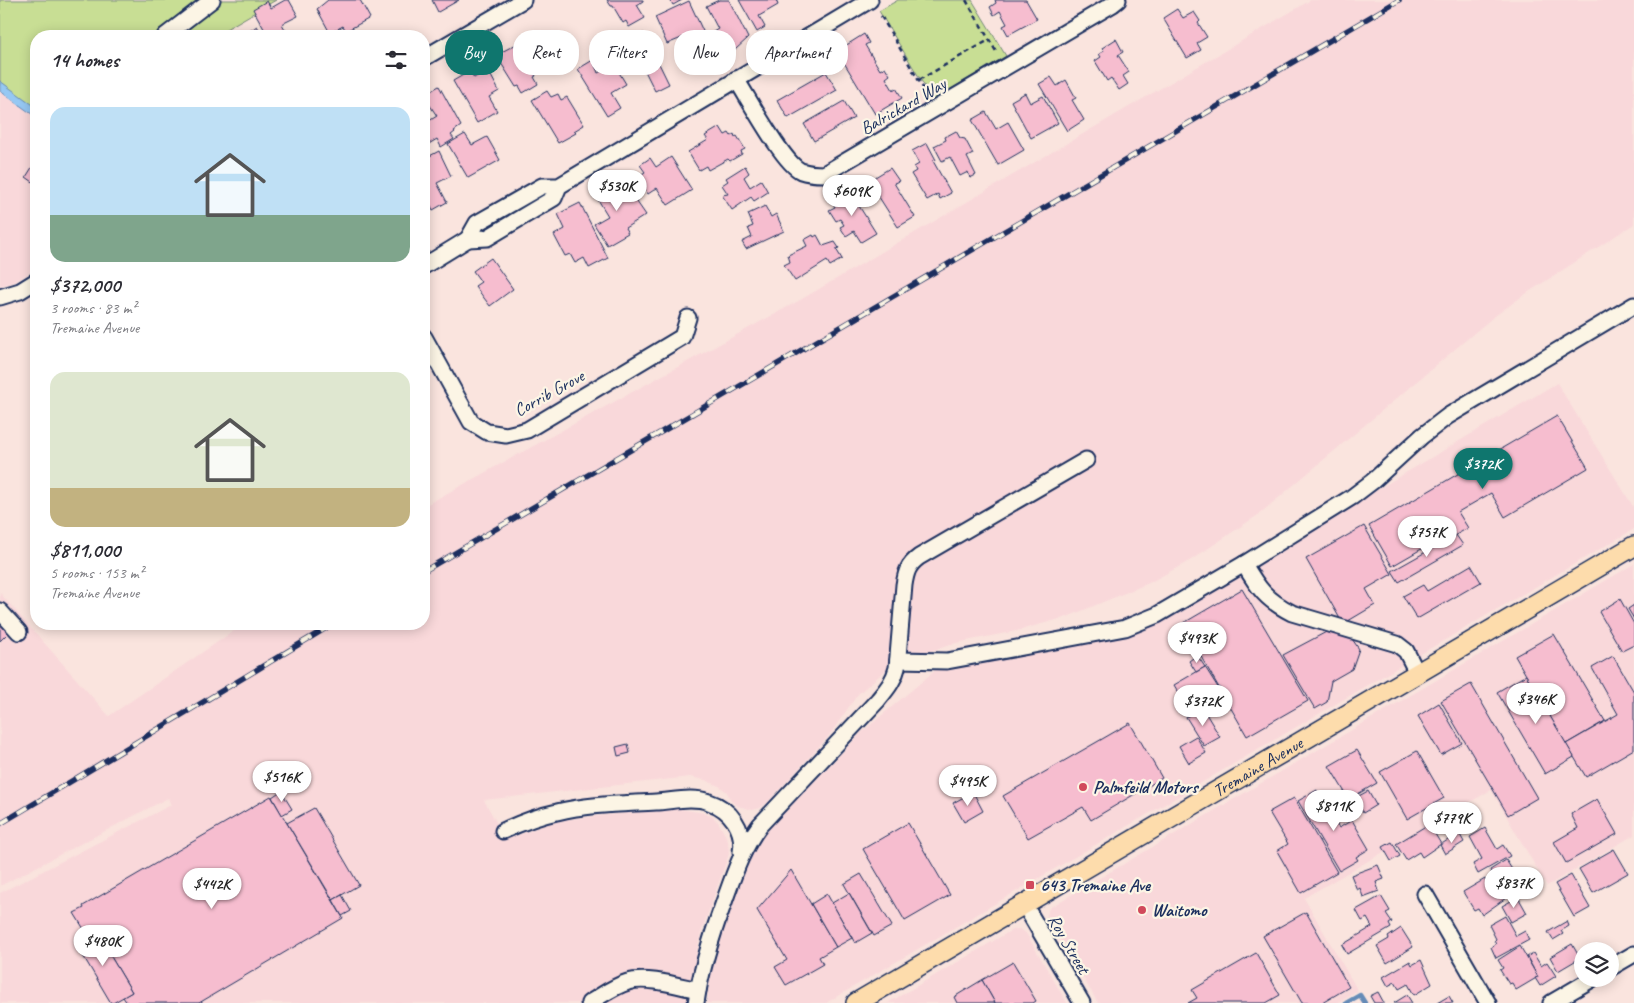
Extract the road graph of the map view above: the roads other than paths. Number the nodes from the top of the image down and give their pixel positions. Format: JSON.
{"nodes":[{"id":1,"x":212,"y":0,"type":"edge"},
{"id":2,"x":523,"y":0,"type":"edge"},
{"id":3,"x":870,"y":0,"type":"edge"},
{"id":4,"x":1118,"y":0,"type":"edge"},
{"id":5,"x":173,"y":30,"type":"edge"},
{"id":6,"x":430,"y":54,"type":"edge"},
{"id":7,"x":736,"y":80,"type":"junction"},
{"id":8,"x":430,"y":262,"type":"edge"},
{"id":9,"x":30,"y":285,"type":"edge"},
{"id":10,"x":0,"y":298,"type":"edge"},
{"id":11,"x":1634,"y":305,"type":"edge"},
{"id":12,"x":688,"y":318,"type":"dead end"},
{"id":13,"x":430,"y":348,"type":"edge"},
{"id":14,"x":1086,"y":460,"type":"dead end"},
{"id":15,"x":1634,"y":546,"type":"edge"},
{"id":16,"x":1244,"y":564,"type":"junction"},
{"id":17,"x":0,"y":611,"type":"edge"},
{"id":18,"x":19,"y":632,"type":"dead end"},
{"id":19,"x":898,"y":660,"type":"junction"},
{"id":20,"x":1417,"y":673,"type":"junction"},
{"id":21,"x":503,"y":831,"type":"dead end"},
{"id":22,"x":740,"y":858,"type":"junction"},
{"id":23,"x":1425,"y":894,"type":"dead end"},
{"id":24,"x":1024,"y":904,"type":"junction"},
{"id":25,"x":1634,"y":954,"type":"edge"},
{"id":26,"x":1619,"y":963,"type":"edge"},
{"id":27,"x":1578,"y":987,"type":"edge"},
{"id":28,"x":697,"y":996,"type":"edge"},
{"id":29,"x":589,"y":1003,"type":"edge"},
{"id":30,"x":856,"y":1003,"type":"edge"},
{"id":31,"x":1082,"y":1003,"type":"edge"},
{"id":32,"x":1488,"y":1003,"type":"edge"},
{"id":33,"x":1551,"y":1003,"type":"edge"}],
"edges":[{"from":1,"to":5,"type":"street"},
{"from":2,"to":6,"type":"street"},
{"from":3,"to":7,"type":"street"},
{"from":4,"to":7,"type":"street","name":"Balrickard Way"},
{"from":7,"to":8,"type":"street"},
{"from":9,"to":10,"type":"street"},
{"from":11,"to":16,"type":"street"},
{"from":12,"to":13,"type":"street","name":"Corrib Grove"},
{"from":14,"to":19,"type":"street"},
{"from":15,"to":20,"type":"main road","name":"Tremaine Avenue"},
{"from":16,"to":19,"type":"street"},
{"from":16,"to":20,"type":"street"},
{"from":17,"to":18,"type":"street"},
{"from":19,"to":22,"type":"street"},
{"from":20,"to":24,"type":"main road","name":"Tremaine Avenue"},
{"from":21,"to":22,"type":"street"},
{"from":22,"to":28,"type":"street"},
{"from":23,"to":32,"type":"street"},
{"from":24,"to":30,"type":"main road","name":"Tremaine Avenue"},
{"from":24,"to":31,"type":"street","name":"Roy Street"},
{"from":25,"to":26,"type":"street"},
{"from":27,"to":33,"type":"street"},
{"from":28,"to":29,"type":"street"}]}
